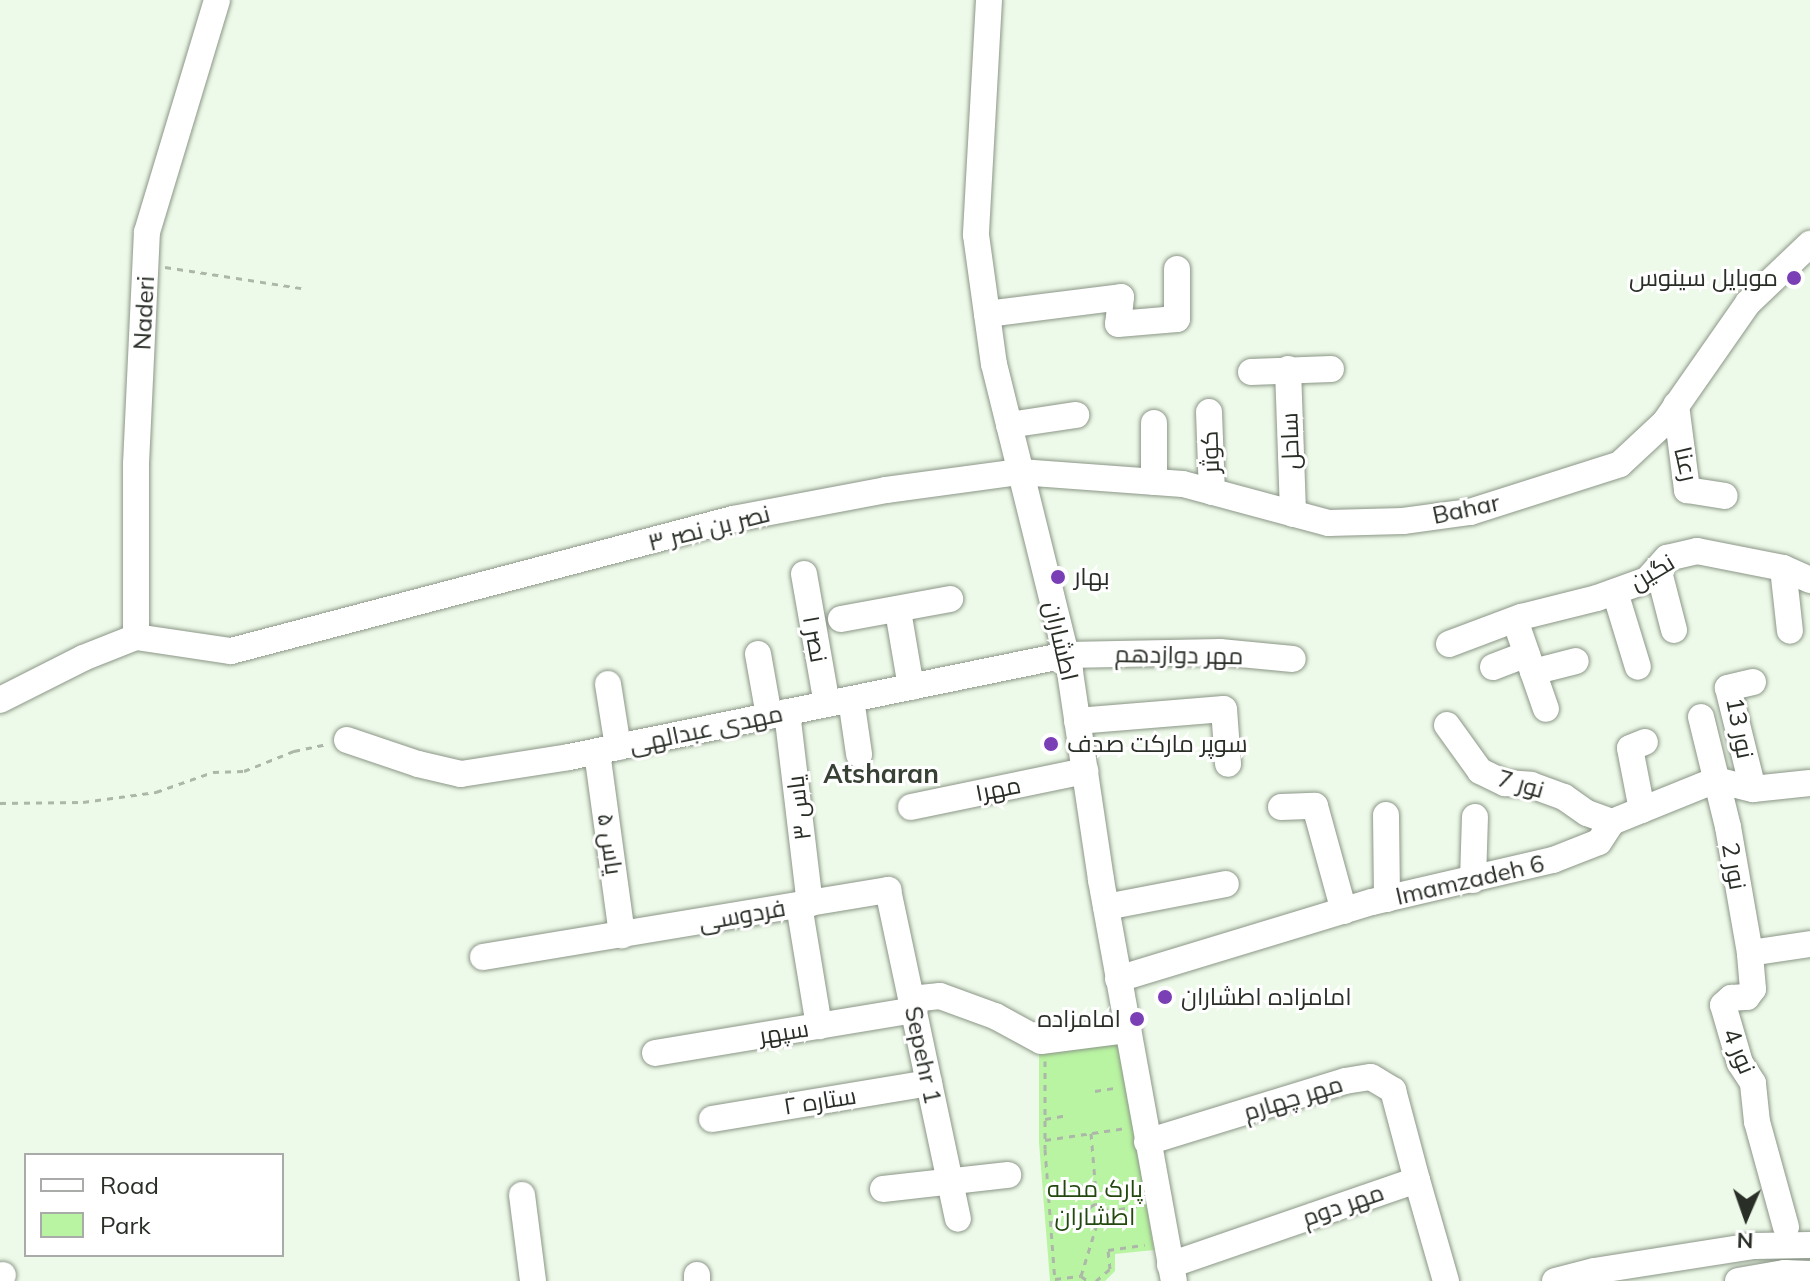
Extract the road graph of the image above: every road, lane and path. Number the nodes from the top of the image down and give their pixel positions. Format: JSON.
{"nodes":[{"id":1,"x":217,"y":0,"type":"edge"},
{"id":2,"x":989,"y":0,"type":"edge"},
{"id":3,"x":1810,"y":244,"type":"edge"},
{"id":4,"x":146,"y":264,"type":"junction"},
{"id":5,"x":1177,"y":269,"type":"dead end"},
{"id":6,"x":301,"y":288,"type":"dead end"},
{"id":7,"x":987,"y":314,"type":"junction"},
{"id":8,"x":1288,"y":369,"type":"junction"},
{"id":9,"x":1331,"y":369,"type":"dead end"},
{"id":10,"x":1251,"y":372,"type":"dead end"},
{"id":11,"x":1676,"y":405,"type":"junction"},
{"id":12,"x":1209,"y":412,"type":"dead end"},
{"id":13,"x":1076,"y":415,"type":"dead end"},
{"id":14,"x":1154,"y":423,"type":"dead end"},
{"id":15,"x":1009,"y":425,"type":"junction"},
{"id":16,"x":1020,"y":472,"type":"junction"},
{"id":17,"x":1154,"y":482,"type":"junction"},
{"id":18,"x":1212,"y":492,"type":"junction"},
{"id":19,"x":1725,"y":496,"type":"dead end"},
{"id":20,"x":1293,"y":514,"type":"junction"},
{"id":21,"x":1658,"y":568,"type":"junction"},
{"id":22,"x":1783,"y":568,"type":"junction"},
{"id":23,"x":804,"y":574,"type":"dead end"},
{"id":24,"x":1810,"y":580,"type":"edge"},
{"id":25,"x":1615,"y":592,"type":"junction"},
{"id":26,"x":950,"y":599,"type":"dead end"},
{"id":27,"x":898,"y":611,"type":"junction"},
{"id":28,"x":841,"y":619,"type":"dead end"},
{"id":29,"x":1515,"y":620,"type":"junction"},
{"id":30,"x":1674,"y":630,"type":"dead end"},
{"id":31,"x":1790,"y":631,"type":"dead end"},
{"id":32,"x":136,"y":637,"type":"junction"},
{"id":33,"x":1449,"y":644,"type":"dead end"},
{"id":34,"x":758,"y":654,"type":"dead end"},
{"id":35,"x":1066,"y":655,"type":"junction"},
{"id":36,"x":1293,"y":659,"type":"dead end"},
{"id":37,"x":1576,"y":661,"type":"dead end"},
{"id":38,"x":1530,"y":663,"type":"junction"},
{"id":39,"x":1493,"y":667,"type":"dead end"},
{"id":40,"x":1638,"y":667,"type":"dead end"},
{"id":41,"x":1753,"y":682,"type":"dead end"},
{"id":42,"x":608,"y":684,"type":"dead end"},
{"id":43,"x":911,"y":687,"type":"junction"},
{"id":44,"x":0,"y":700,"type":"edge"},
{"id":45,"x":839,"y":701,"type":"junction"},
{"id":46,"x":1546,"y":709,"type":"dead end"},
{"id":47,"x":778,"y":714,"type":"junction"},
{"id":48,"x":1701,"y":717,"type":"dead end"},
{"id":49,"x":1077,"y":721,"type":"junction"},
{"id":50,"x":1447,"y":725,"type":"dead end"},
{"id":51,"x":347,"y":740,"type":"joint"},
{"id":52,"x":1645,"y":742,"type":"dead end"},
{"id":53,"x":608,"y":750,"type":"junction"},
{"id":54,"x":859,"y":754,"type":"dead end"},
{"id":55,"x":1228,"y":764,"type":"dead end"},
{"id":56,"x":1085,"y":771,"type":"junction"},
{"id":57,"x":1716,"y":780,"type":"junction"},
{"id":58,"x":1810,"y":783,"type":"edge"},
{"id":59,"x":1753,"y":789,"type":"junction"},
{"id":60,"x":0,"y":803,"type":"edge"},
{"id":61,"x":911,"y":807,"type":"dead end"},
{"id":62,"x":1281,"y":807,"type":"dead end"},
{"id":63,"x":1642,"y":810,"type":"junction"},
{"id":64,"x":1386,"y":815,"type":"dead end"},
{"id":65,"x":1475,"y":817,"type":"dead end"},
{"id":66,"x":1612,"y":822,"type":"junction"},
{"id":67,"x":1473,"y":880,"type":"junction"},
{"id":68,"x":1226,"y":884,"type":"dead end"},
{"id":69,"x":888,"y":890,"type":"joint"},
{"id":70,"x":1387,"y":899,"type":"junction"},
{"id":71,"x":804,"y":904,"type":"junction"},
{"id":72,"x":1106,"y":907,"type":"junction"},
{"id":73,"x":1344,"y":911,"type":"junction"},
{"id":74,"x":622,"y":935,"type":"junction"},
{"id":75,"x":1810,"y":944,"type":"edge"},
{"id":76,"x":1750,"y":953,"type":"junction"},
{"id":77,"x":483,"y":957,"type":"dead end"},
{"id":78,"x":1118,"y":979,"type":"junction"},
{"id":79,"x":912,"y":1005,"type":"junction"},
{"id":80,"x":819,"y":1026,"type":"junction"},
{"id":81,"x":1128,"y":1030,"type":"junction"},
{"id":82,"x":1045,"y":1052,"type":"dead end"},
{"id":83,"x":655,"y":1053,"type":"dead end"},
{"id":84,"x":929,"y":1083,"type":"junction"},
{"id":85,"x":1095,"y":1091,"type":"dead end"},
{"id":86,"x":1120,"y":1097,"type":"dead end"},
{"id":87,"x":1068,"y":1115,"type":"dead end"},
{"id":88,"x":712,"y":1119,"type":"dead end"},
{"id":89,"x":1045,"y":1119,"type":"junction"},
{"id":90,"x":1091,"y":1133,"type":"junction"},
{"id":91,"x":1137,"y":1135,"type":"junction"},
{"id":92,"x":1045,"y":1140,"type":"junction"},
{"id":93,"x":1008,"y":1175,"type":"dead end"},
{"id":94,"x":1417,"y":1180,"type":"junction"},
{"id":95,"x":950,"y":1183,"type":"junction"},
{"id":96,"x":883,"y":1189,"type":"dead end"},
{"id":97,"x":522,"y":1195,"type":"dead end"},
{"id":98,"x":1139,"y":1200,"type":"dead end"},
{"id":99,"x":1097,"y":1204,"type":"junction"},
{"id":100,"x":1140,"y":1206,"type":"junction"},
{"id":101,"x":1107,"y":1211,"type":"junction"},
{"id":102,"x":1088,"y":1216,"type":"junction"},
{"id":103,"x":958,"y":1219,"type":"dead end"},
{"id":104,"x":1142,"y":1219,"type":"dead end"},
{"id":105,"x":1051,"y":1222,"type":"junction"},
{"id":106,"x":1097,"y":1224,"type":"junction"},
{"id":107,"x":1786,"y":1227,"type":"dead end"},
{"id":108,"x":1144,"y":1232,"type":"dead end"},
{"id":109,"x":1810,"y":1245,"type":"edge"},
{"id":110,"x":1172,"y":1273,"type":"edge"},
{"id":111,"x":1810,"y":1274,"type":"edge"},
{"id":112,"x":1081,"y":1276,"type":"junction"},
{"id":113,"x":1055,"y":1280,"type":"edge"},
{"id":114,"x":533,"y":1281,"type":"edge"},
{"id":115,"x":1088,"y":1281,"type":"edge"},
{"id":116,"x":1096,"y":1281,"type":"edge"},
{"id":117,"x":1446,"y":1281,"type":"edge"},
{"id":118,"x":1555,"y":1281,"type":"edge"},
{"id":119,"x":1738,"y":1281,"type":"edge"}],
"edges":[{"from":1,"to":4,"type":"street","name":"Naderi"},
{"from":2,"to":7,"type":"street","name":"اطشاران"},
{"from":3,"to":11,"type":"street","name":"Bahar"},
{"from":4,"to":6,"type":"path"},
{"from":4,"to":32,"type":"street","name":"Naderi"},
{"from":5,"to":7,"type":"street"},
{"from":7,"to":15,"type":"street","name":"اطشاران"},
{"from":8,"to":9,"type":"street"},
{"from":8,"to":10,"type":"street"},
{"from":8,"to":20,"type":"street","name":"ساحل"},
{"from":11,"to":19,"type":"street","name":"رعنا"},
{"from":11,"to":20,"type":"street","name":"Bahar"},
{"from":12,"to":18,"type":"street","name":"کوثر"},
{"from":13,"to":15,"type":"street"},
{"from":14,"to":17,"type":"street"},
{"from":15,"to":16,"type":"street","name":"اطشاران"},
{"from":16,"to":17,"type":"street","name":"Bahar"},
{"from":16,"to":32,"type":"street","name":"نصر بن نصر ۳"},
{"from":16,"to":35,"type":"street","name":"اطشاران"},
{"from":17,"to":18,"type":"street","name":"Bahar"},
{"from":18,"to":20,"type":"street","name":"Bahar"},
{"from":21,"to":22,"type":"street","name":"نگین"},
{"from":21,"to":25,"type":"street","name":"نگین"},
{"from":21,"to":30,"type":"street"},
{"from":22,"to":24,"type":"street","name":"نگین"},
{"from":22,"to":31,"type":"street"},
{"from":23,"to":45,"type":"street","name":"نصر ۱"},
{"from":25,"to":29,"type":"street","name":"نگین"},
{"from":25,"to":40,"type":"street"},
{"from":26,"to":27,"type":"street"},
{"from":27,"to":28,"type":"street"},
{"from":27,"to":43,"type":"street"},
{"from":29,"to":33,"type":"street","name":"نگین"},
{"from":29,"to":38,"type":"street"},
{"from":32,"to":44,"type":"street"},
{"from":34,"to":47,"type":"street","name":"یاس ۳"},
{"from":35,"to":36,"type":"street","name":"مهر دوازدهم"},
{"from":35,"to":43,"type":"street","name":"مهدی عبدالهی"},
{"from":35,"to":49,"type":"street","name":"اطشاران"},
{"from":37,"to":38,"type":"street"},
{"from":38,"to":39,"type":"street"},
{"from":38,"to":46,"type":"street"},
{"from":41,"to":59,"type":"street","name":"نور 13"},
{"from":42,"to":53,"type":"street","name":"یاس ۵"},
{"from":43,"to":45,"type":"street","name":"مهدی عبدالهی"},
{"from":45,"to":47,"type":"street","name":"مهدی عبدالهی"},
{"from":45,"to":54,"type":"street","name":"نصر ۱"},
{"from":47,"to":53,"type":"street","name":"مهدی عبدالهی"},
{"from":47,"to":71,"type":"street","name":"یاس ۳"},
{"from":48,"to":57,"type":"street","name":"نور 2"},
{"from":49,"to":55,"type":"street"},
{"from":49,"to":56,"type":"street","name":"اطشاران"},
{"from":50,"to":66,"type":"street","name":"نور 7"},
{"from":51,"to":53,"type":"street","name":"مهدی عبدالهی"},
{"from":51,"to":60,"type":"path"},
{"from":52,"to":63,"type":"street"},
{"from":53,"to":74,"type":"street","name":"یاس ۵"},
{"from":56,"to":61,"type":"street","name":"مهر۱"},
{"from":56,"to":72,"type":"street","name":"اطشاران"},
{"from":57,"to":59,"type":"street"},
{"from":57,"to":63,"type":"street","name":"Imamzadeh 6"},
{"from":57,"to":76,"type":"street","name":"نور 2"},
{"from":58,"to":59,"type":"street"},
{"from":62,"to":73,"type":"street"},
{"from":63,"to":66,"type":"street","name":"Imamzadeh 6"},
{"from":64,"to":70,"type":"street"},
{"from":65,"to":67,"type":"street"},
{"from":66,"to":67,"type":"street","name":"Imamzadeh 6"},
{"from":67,"to":70,"type":"street","name":"Imamzadeh 6"},
{"from":68,"to":72,"type":"street"},
{"from":69,"to":71,"type":"street","name":"فردوسی"},
{"from":69,"to":79,"type":"street","name":"Sepehr 1"},
{"from":70,"to":73,"type":"street","name":"Imamzadeh 6"},
{"from":71,"to":74,"type":"street","name":"فردوسی"},
{"from":71,"to":80,"type":"street","name":"یاس ۳"},
{"from":72,"to":78,"type":"street","name":"اطشاران"},
{"from":73,"to":78,"type":"street","name":"Imamzadeh 6"},
{"from":74,"to":77,"type":"street","name":"فردوسی"},
{"from":75,"to":76,"type":"street"},
{"from":76,"to":107,"type":"street","name":"نور 4"},
{"from":78,"to":81,"type":"street","name":"اطشاران"},
{"from":79,"to":80,"type":"street","name":"سپهر"},
{"from":79,"to":81,"type":"street","name":"سپهر"},
{"from":79,"to":84,"type":"street","name":"Sepehr 1"},
{"from":80,"to":83,"type":"street","name":"سپهر"},
{"from":81,"to":91,"type":"street","name":"اطشاران"},
{"from":82,"to":89,"type":"path"},
{"from":84,"to":88,"type":"street","name":"ستاره ۲"},
{"from":84,"to":95,"type":"street","name":"Sepehr 1"},
{"from":85,"to":86,"type":"path"},
{"from":87,"to":89,"type":"path"},
{"from":89,"to":92,"type":"path"},
{"from":90,"to":91,"type":"path"},
{"from":90,"to":92,"type":"path"},
{"from":90,"to":99,"type":"path"},
{"from":91,"to":94,"type":"street","name":"مهر چهارم"},
{"from":91,"to":110,"type":"street","name":"اطشاران"},
{"from":92,"to":105,"type":"path"},
{"from":93,"to":95,"type":"street"},
{"from":94,"to":110,"type":"street","name":"مهر دوم"},
{"from":94,"to":117,"type":"street","name":"مهر دوم"},
{"from":95,"to":96,"type":"street"},
{"from":95,"to":103,"type":"street","name":"Sepehr 1"},
{"from":97,"to":114,"type":"street"},
{"from":98,"to":100,"type":"path"},
{"from":99,"to":101,"type":"path"},
{"from":99,"to":102,"type":"path"},
{"from":100,"to":101,"type":"path"},
{"from":100,"to":104,"type":"path"},
{"from":101,"to":106,"type":"path"},
{"from":102,"to":105,"type":"path"},
{"from":102,"to":106,"type":"path"},
{"from":105,"to":113,"type":"path"},
{"from":106,"to":112,"type":"path"},
{"from":108,"to":116,"type":"path"},
{"from":109,"to":118,"type":"street"},
{"from":111,"to":119,"type":"street"},
{"from":112,"to":113,"type":"path"},
{"from":112,"to":115,"type":"path"}]}
